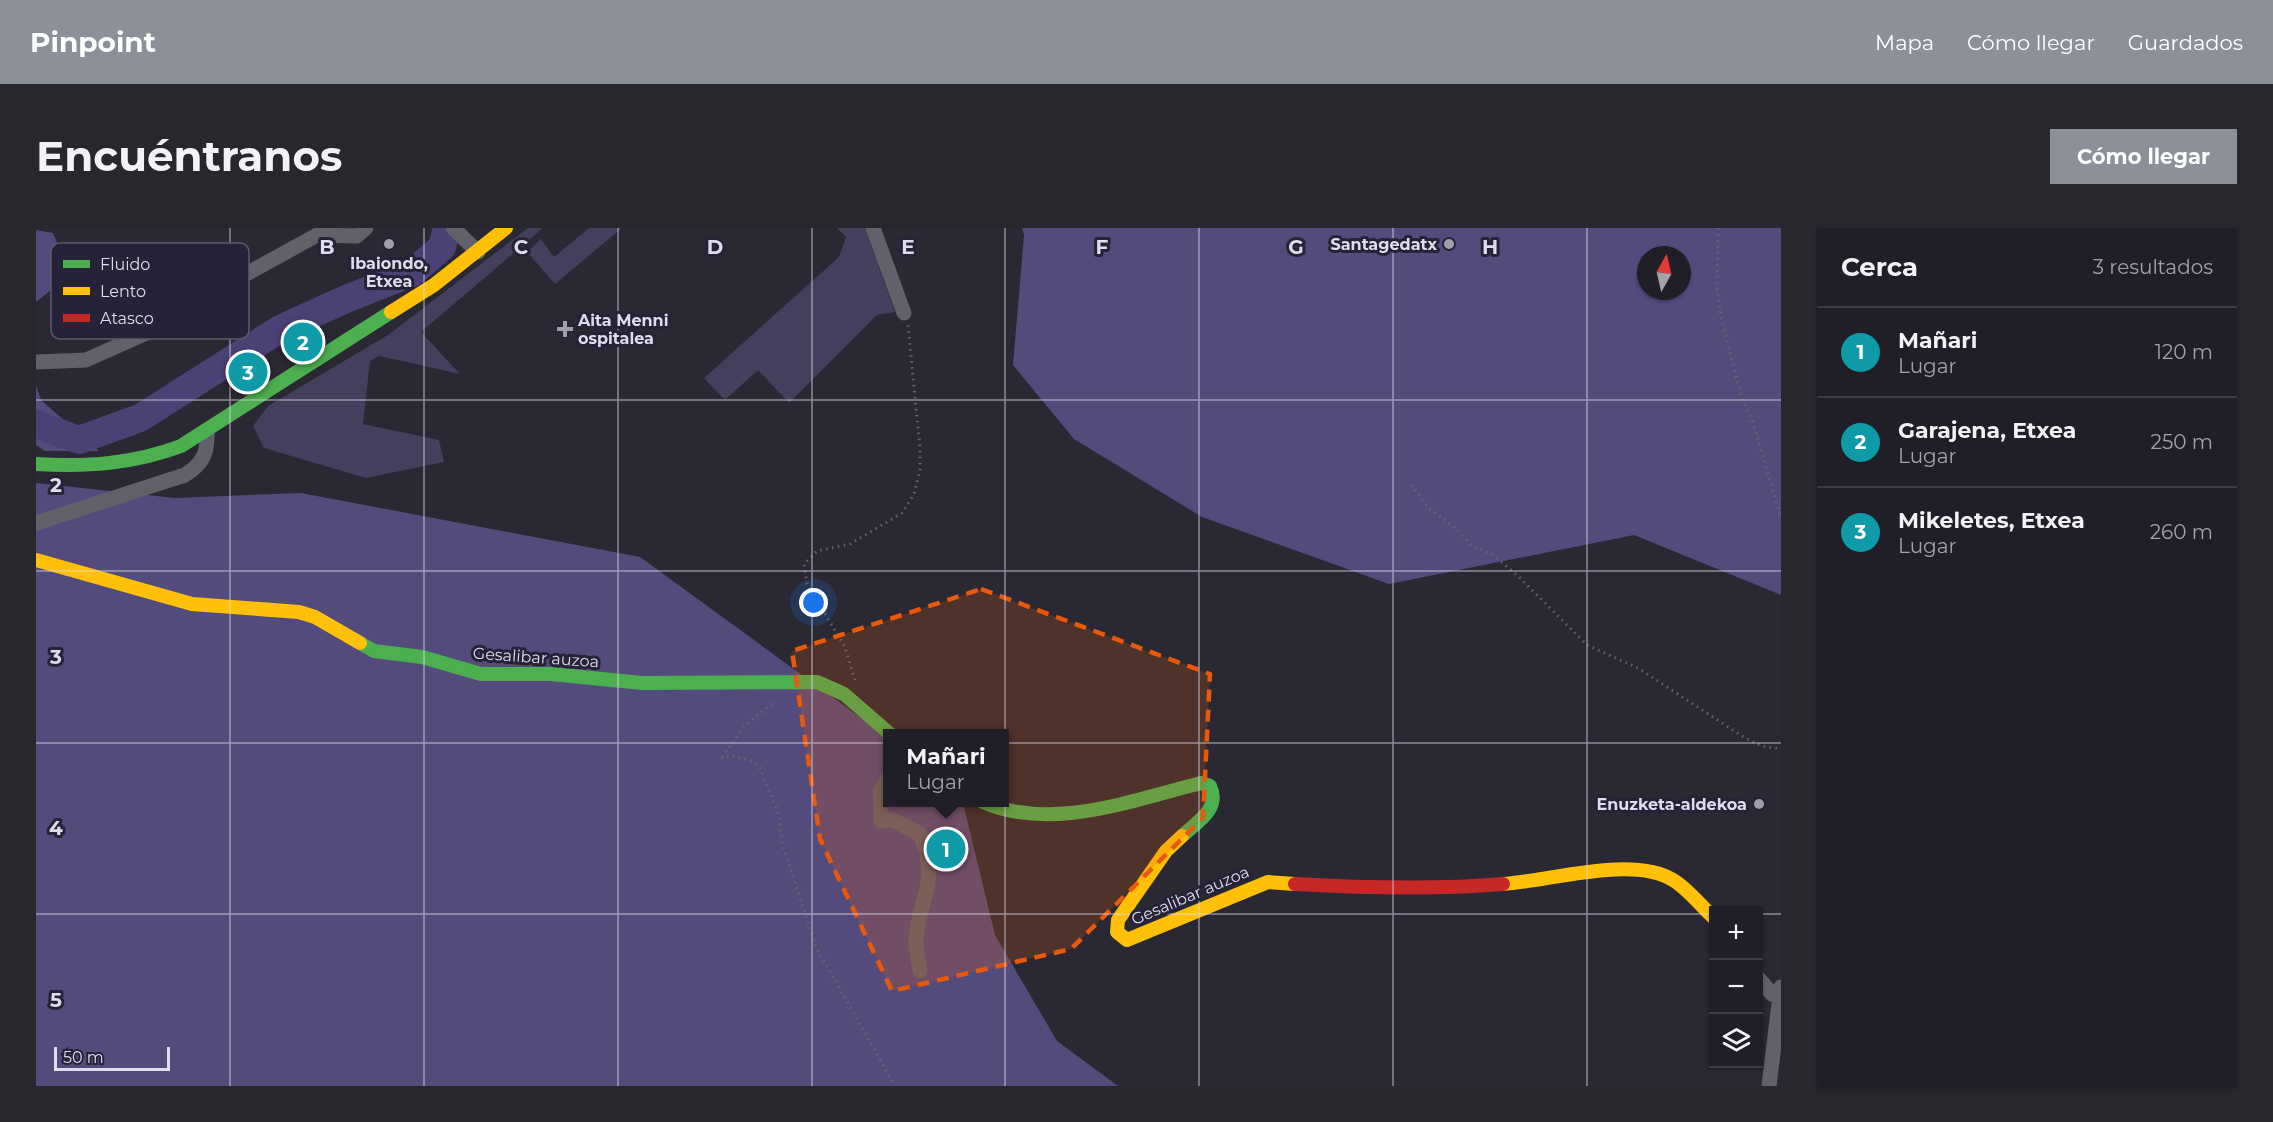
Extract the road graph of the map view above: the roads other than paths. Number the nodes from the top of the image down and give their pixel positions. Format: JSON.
{"nodes":[{"id":1,"x":506,"y":228,"type":"edge"},
{"id":2,"x":873,"y":228,"type":"edge"},
{"id":3,"x":361,"y":232,"type":"edge"},
{"id":4,"x":456,"y":232,"type":"edge"},
{"id":5,"x":478,"y":252,"type":"junction"},
{"id":6,"x":249,"y":273,"type":"edge"},
{"id":7,"x":904,"y":313,"type":"road end"},
{"id":8,"x":133,"y":339,"type":"edge"},
{"id":9,"x":36,"y":362,"type":"edge"},
{"id":10,"x":207,"y":430,"type":"junction"},
{"id":11,"x":36,"y":464,"type":"edge"},
{"id":12,"x":36,"y":523,"type":"edge"},
{"id":13,"x":36,"y":560,"type":"edge"},
{"id":14,"x":884,"y":729,"type":"edge"},
{"id":15,"x":883,"y":786,"type":"edge"},
{"id":16,"x":993,"y":807,"type":"edge"},
{"id":17,"x":1709,"y":914,"type":"edge"},
{"id":18,"x":920,"y":971,"type":"dead end"},
{"id":19,"x":1763,"y":984,"type":"edge"},
{"id":20,"x":1780,"y":992,"type":"edge"},
{"id":21,"x":1769,"y":1086,"type":"edge"}],
"edges":[{"from":1,"to":5,"type":"street"},
{"from":2,"to":7,"type":"street"},
{"from":3,"to":6,"type":"street"},
{"from":4,"to":5,"type":"street"},
{"from":5,"to":10,"type":"street"},
{"from":8,"to":9,"type":"street"},
{"from":10,"to":11,"type":"street"},
{"from":10,"to":12,"type":"street"},
{"from":13,"to":14,"type":"street","name":"Gesalibar auzoa"},
{"from":15,"to":18,"type":"street"},
{"from":16,"to":17,"type":"street","name":"Gesalibar auzoa"},
{"from":19,"to":20,"type":"street"},
{"from":20,"to":21,"type":"street"}]}
